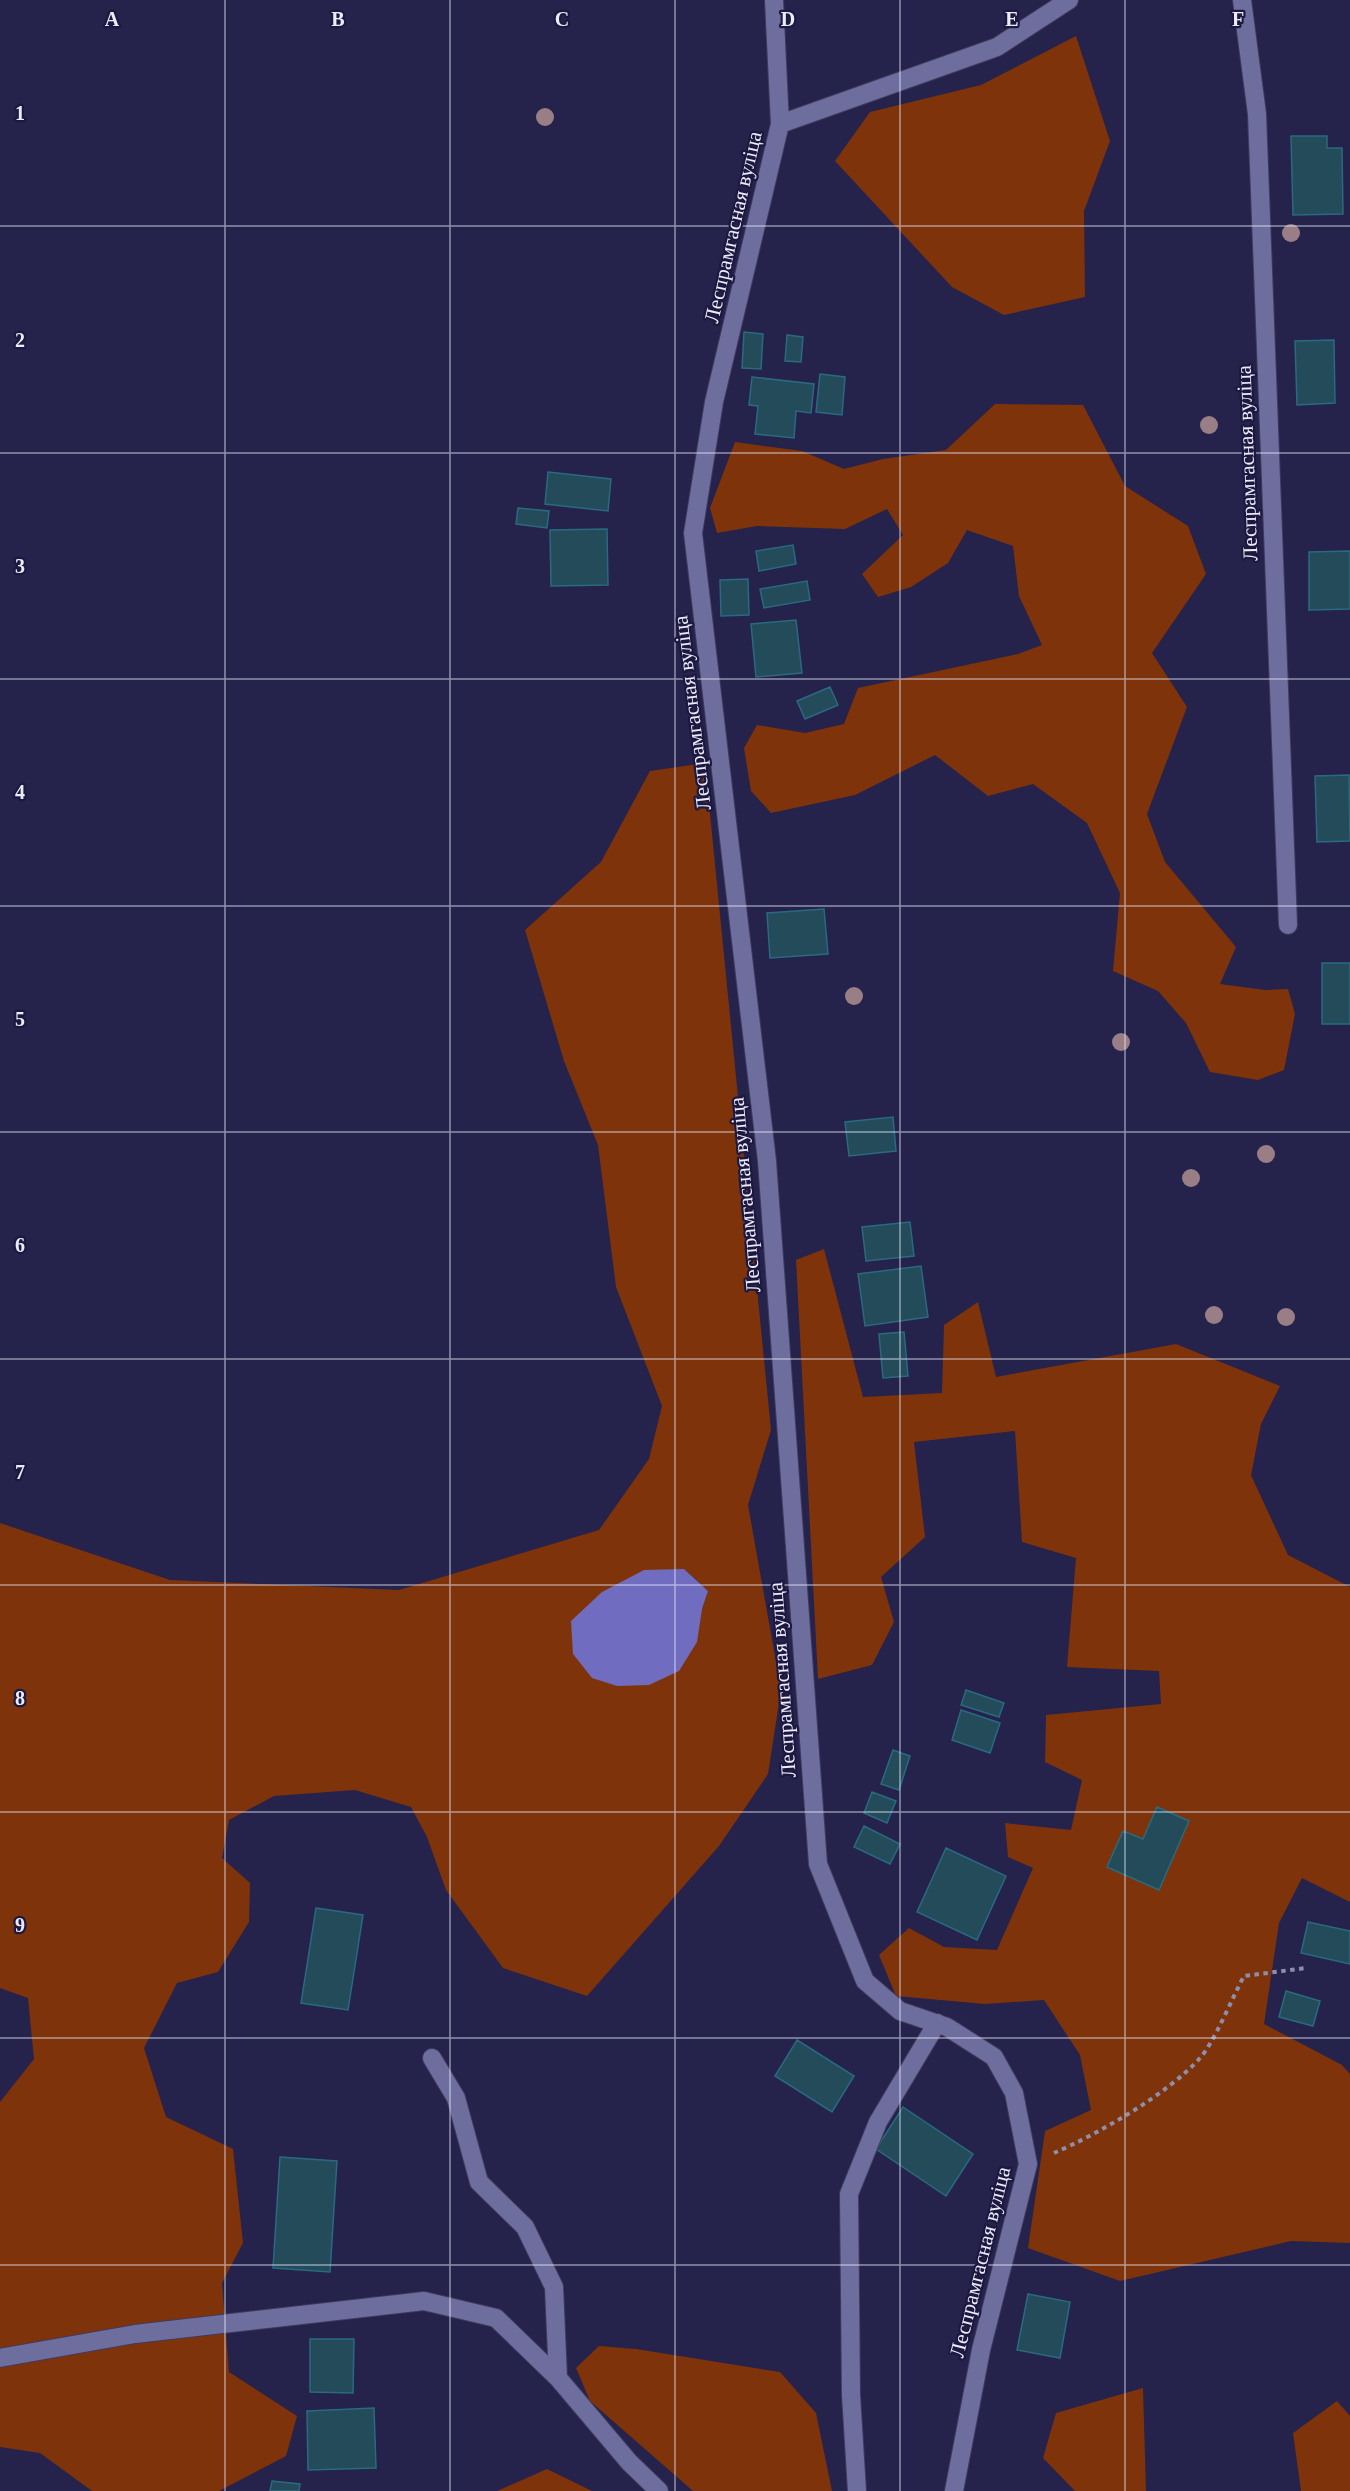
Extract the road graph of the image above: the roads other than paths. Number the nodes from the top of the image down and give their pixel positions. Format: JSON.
{"nodes":[{"id":1,"x":774,"y":0,"type":"edge"},
{"id":2,"x":1069,"y":0,"type":"edge"},
{"id":3,"x":1242,"y":0,"type":"edge"},
{"id":4,"x":780,"y":124,"type":"junction"},
{"id":5,"x":1288,"y":925,"type":"dead end"},
{"id":6,"x":937,"y":2023,"type":"junction"},
{"id":7,"x":432,"y":2058,"type":"dead end"},
{"id":8,"x":0,"y":2358,"type":"edge"},
{"id":9,"x":558,"y":2378,"type":"junction"},
{"id":10,"x":659,"y":2491,"type":"edge"},
{"id":11,"x":856,"y":2491,"type":"edge"},
{"id":12,"x":954,"y":2491,"type":"edge"}],
"edges":[{"from":1,"to":4,"type":"street"},
{"from":2,"to":4,"type":"street","name":"Леспрамгасная вуліца"},
{"from":3,"to":5,"type":"street","name":"Леспрамгасная вуліца"},
{"from":4,"to":6,"type":"street","name":"Леспрамгасная вуліца"},
{"from":6,"to":11,"type":"street"},
{"from":6,"to":12,"type":"street","name":"Леспрамгасная вуліца"},
{"from":7,"to":9,"type":"street"},
{"from":8,"to":9,"type":"street"},
{"from":9,"to":10,"type":"street"}]}
